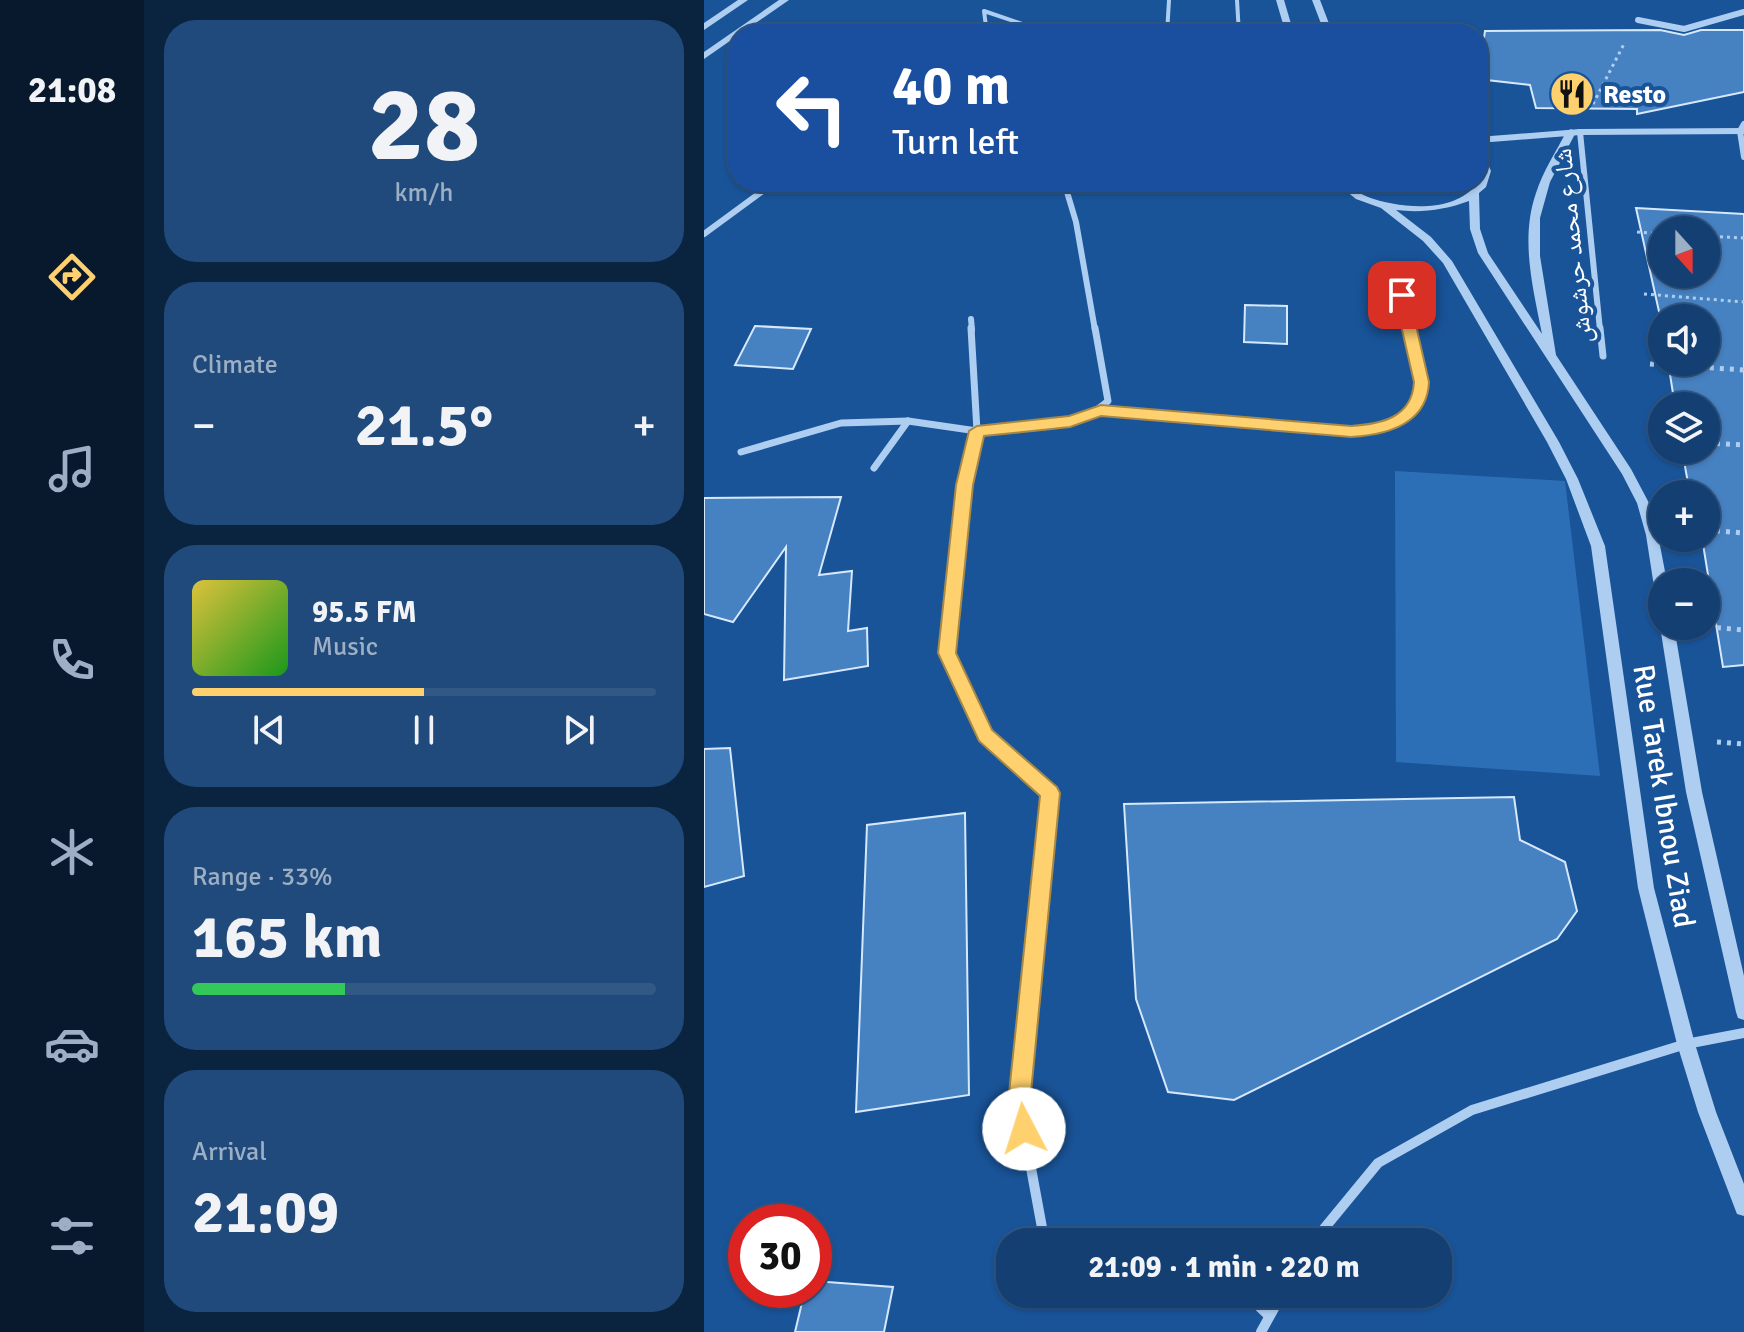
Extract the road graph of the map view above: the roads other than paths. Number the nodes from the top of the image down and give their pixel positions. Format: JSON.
{"nodes":[{"id":1,"x":744,"y":0,"type":"edge"},
{"id":2,"x":785,"y":0,"type":"edge"},
{"id":3,"x":1169,"y":0,"type":"edge"},
{"id":4,"x":1237,"y":0,"type":"edge"},
{"id":5,"x":1280,"y":0,"type":"edge"},
{"id":6,"x":1316,"y":0,"type":"edge"},
{"id":7,"x":1744,"y":12,"type":"edge"},
{"id":8,"x":1638,"y":20,"type":"road end"},
{"id":9,"x":750,"y":24,"type":"edge"},
{"id":10,"x":986,"y":24,"type":"edge"},
{"id":11,"x":1022,"y":24,"type":"edge"},
{"id":12,"x":1168,"y":24,"type":"edge"},
{"id":13,"x":1238,"y":24,"type":"edge"},
{"id":14,"x":1287,"y":24,"type":"edge"},
{"id":15,"x":1325,"y":24,"type":"edge"},
{"id":16,"x":704,"y":27,"type":"edge"},
{"id":17,"x":728,"y":39,"type":"edge"},
{"id":18,"x":704,"y":56,"type":"edge"},
{"id":19,"x":1744,"y":124,"type":"edge"},
{"id":20,"x":1742,"y":131,"type":"edge"},
{"id":21,"x":1576,"y":132,"type":"junction"},
{"id":22,"x":1488,"y":139,"type":"edge"},
{"id":23,"x":1744,"y":157,"type":"edge"},
{"id":24,"x":758,"y":192,"type":"edge"},
{"id":25,"x":1067,"y":192,"type":"edge"},
{"id":26,"x":1353,"y":192,"type":"edge"},
{"id":27,"x":1474,"y":193,"type":"joint"},
{"id":28,"x":1386,"y":208,"type":"junction"},
{"id":29,"x":704,"y":234,"type":"edge"},
{"id":30,"x":1395,"y":265,"type":"dead end"},
{"id":31,"x":971,"y":319,"type":"dead end"},
{"id":32,"x":1603,"y":356,"type":"dead end"},
{"id":33,"x":1552,"y":357,"type":"junction"},
{"id":34,"x":1101,"y":411,"type":"junction"},
{"id":35,"x":908,"y":421,"type":"junction"},
{"id":36,"x":977,"y":431,"type":"junction"},
{"id":37,"x":741,"y":452,"type":"dead end"},
{"id":38,"x":874,"y":468,"type":"dead end"},
{"id":39,"x":1658,"y":568,"type":"edge"},
{"id":40,"x":1669,"y":640,"type":"edge"},
{"id":41,"x":1744,"y":1012,"type":"edge"},
{"id":42,"x":1744,"y":1033,"type":"edge"},
{"id":43,"x":1686,"y":1044,"type":"junction"},
{"id":44,"x":1744,"y":1207,"type":"edge"},
{"id":45,"x":1042,"y":1228,"type":"edge"},
{"id":46,"x":1325,"y":1228,"type":"edge"},
{"id":47,"x":1261,"y":1308,"type":"edge"},
{"id":48,"x":1274,"y":1308,"type":"edge"},
{"id":49,"x":1269,"y":1316,"type":"junction"},
{"id":50,"x":1261,"y":1332,"type":"edge"}],
"edges":[{"from":1,"to":16,"type":"street"},
{"from":2,"to":9,"type":"street"},
{"from":3,"to":12,"type":"lane"},
{"from":4,"to":13,"type":"lane"},
{"from":5,"to":14,"type":"street"},
{"from":6,"to":15,"type":"street"},
{"from":7,"to":8,"type":"street"},
{"from":10,"to":11,"type":"lane"},
{"from":17,"to":18,"type":"street"},
{"from":19,"to":20,"type":"street"},
{"from":20,"to":21,"type":"street"},
{"from":20,"to":23,"type":"street"},
{"from":21,"to":22,"type":"street"},
{"from":21,"to":32,"type":"street","name":"شارع محمد حرشوش"},
{"from":21,"to":33,"type":"street"},
{"from":24,"to":29,"type":"street"},
{"from":25,"to":34,"type":"street"},
{"from":26,"to":28,"type":"street"},
{"from":27,"to":28,"type":"street"},
{"from":27,"to":33,"type":"street"},
{"from":28,"to":43,"type":"street","name":"Rue Tarek Ibnou Ziad"},
{"from":30,"to":34,"type":"street"},
{"from":31,"to":36,"type":"street"},
{"from":33,"to":39,"type":"street"},
{"from":34,"to":36,"type":"street"},
{"from":35,"to":36,"type":"street"},
{"from":35,"to":37,"type":"street"},
{"from":35,"to":38,"type":"street"},
{"from":36,"to":45,"type":"street"},
{"from":40,"to":41,"type":"street","name":"Rue Tarek Ibnou Ziad"},
{"from":42,"to":43,"type":"street"},
{"from":43,"to":44,"type":"street","name":"Rue Tarek Ibnou Ziad"},
{"from":43,"to":46,"type":"street"},
{"from":47,"to":49,"type":"street"},
{"from":48,"to":49,"type":"street"},
{"from":49,"to":50,"type":"street"}]}
